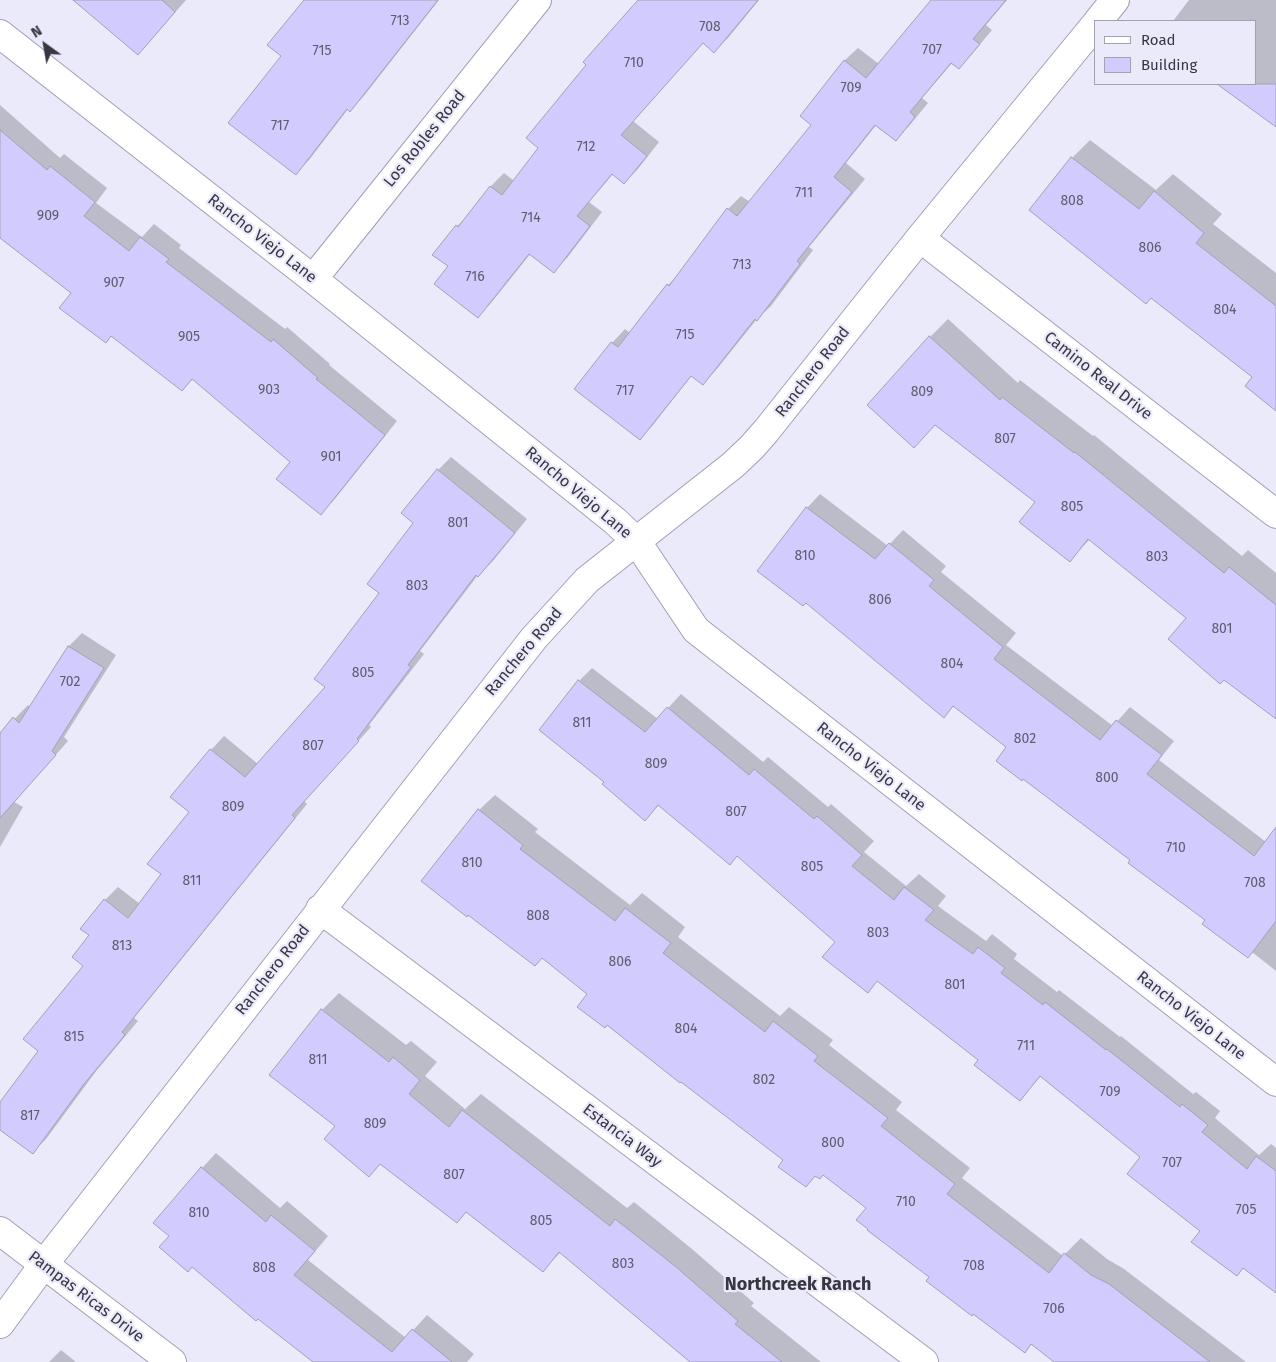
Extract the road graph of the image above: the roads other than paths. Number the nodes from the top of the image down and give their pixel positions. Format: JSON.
{"nodes":[{"id":1,"x":537,"y":0,"type":"edge"},
{"id":2,"x":1115,"y":0,"type":"edge"},
{"id":3,"x":1099,"y":20,"type":"edge"},
{"id":4,"x":1094,"y":26,"type":"edge"},
{"id":5,"x":0,"y":34,"type":"edge"},
{"id":6,"x":920,"y":238,"type":"junction"},
{"id":7,"x":313,"y":279,"type":"junction"},
{"id":8,"x":1276,"y":514,"type":"edge"},
{"id":9,"x":637,"y":542,"type":"junction"},
{"id":10,"x":320,"y":909,"type":"junction"},
{"id":11,"x":1276,"y":1082,"type":"edge"},
{"id":12,"x":0,"y":1231,"type":"edge"},
{"id":13,"x":44,"y":1264,"type":"junction"},
{"id":14,"x":0,"y":1324,"type":"edge"},
{"id":15,"x":172,"y":1362,"type":"edge"},
{"id":16,"x":924,"y":1362,"type":"edge"}],
"edges":[{"from":1,"to":7,"type":"street","name":"Los Robles Road"},
{"from":2,"to":3,"type":"street"},
{"from":4,"to":6,"type":"street","name":"Ranchero Road"},
{"from":5,"to":7,"type":"street","name":"Rancho Viejo Lane"},
{"from":6,"to":8,"type":"street","name":"Camino Real Drive"},
{"from":6,"to":9,"type":"street","name":"Ranchero Road"},
{"from":7,"to":9,"type":"street","name":"Rancho Viejo Lane"},
{"from":9,"to":10,"type":"street","name":"Ranchero Road"},
{"from":9,"to":11,"type":"street","name":"Rancho Viejo Lane"},
{"from":10,"to":13,"type":"street","name":"Ranchero Road"},
{"from":10,"to":16,"type":"street","name":"Estancia Way"},
{"from":12,"to":13,"type":"street","name":"Pampas Ricas Drive"},
{"from":13,"to":14,"type":"street","name":"Ranchero Road"},
{"from":13,"to":15,"type":"street","name":"Pampas Ricas Drive"}]}
